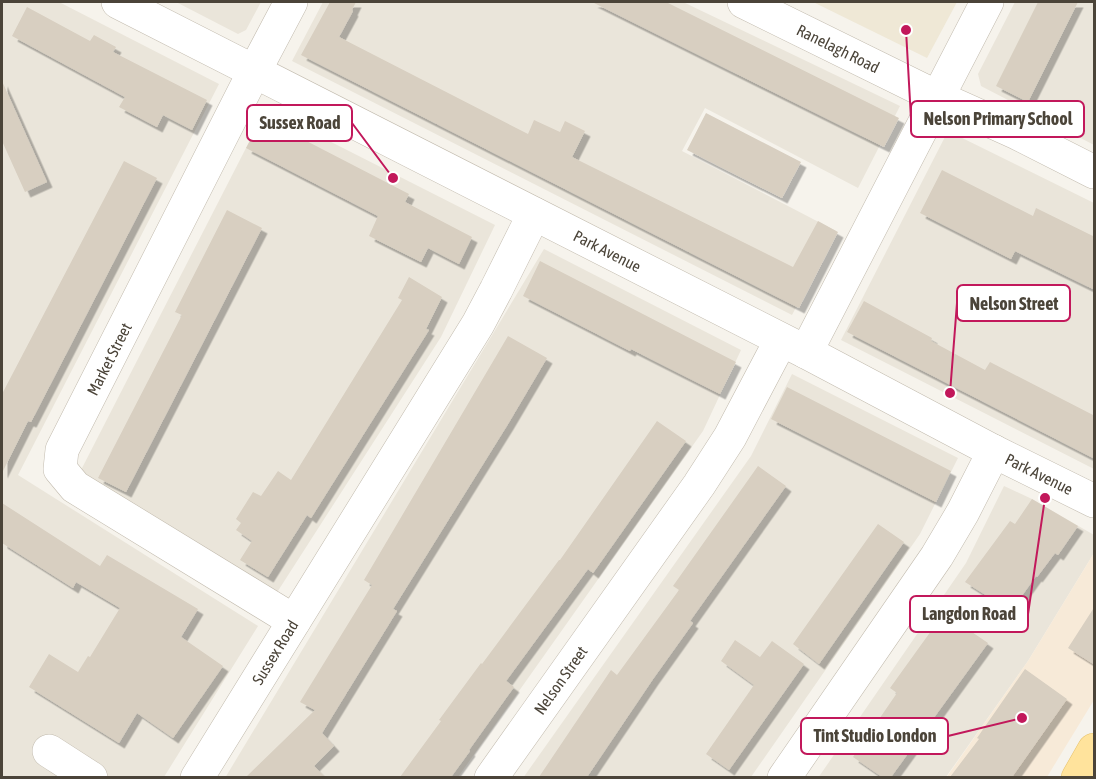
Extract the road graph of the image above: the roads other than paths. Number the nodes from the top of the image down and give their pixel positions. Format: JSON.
{"nodes":[{"id":1,"x":118,"y":2,"type":"edge"},
{"id":2,"x":291,"y":2,"type":"edge"},
{"id":3,"x":744,"y":2,"type":"edge"},
{"id":4,"x":987,"y":2,"type":"edge"},
{"id":5,"x":254,"y":72,"type":"junction"},
{"id":6,"x":937,"y":98,"type":"junction"},
{"id":7,"x":1095,"y":172,"type":"edge"},
{"id":8,"x":534,"y":214,"type":"junction"},
{"id":9,"x":794,"y":346,"type":"junction"},
{"id":10,"x":993,"y":451,"type":"junction"},
{"id":11,"x":1095,"y":501,"type":"edge"},
{"id":12,"x":294,"y":621,"type":"junction"},
{"id":13,"x":1095,"y":750,"type":"edge"},
{"id":14,"x":49,"y":752,"type":"dead end"},
{"id":15,"x":91,"y":777,"type":"edge"},
{"id":16,"x":197,"y":777,"type":"edge"},
{"id":17,"x":491,"y":777,"type":"edge"},
{"id":18,"x":784,"y":777,"type":"edge"},
{"id":19,"x":1078,"y":777,"type":"edge"}],
"edges":[{"from":1,"to":5,"type":"street","name":"Park Avenue"},
{"from":2,"to":5,"type":"street","name":"Market Street"},
{"from":3,"to":6,"type":"street","name":"Ranelagh Road"},
{"from":4,"to":6,"type":"street","name":"Nelson Street"},
{"from":5,"to":8,"type":"street","name":"Park Avenue"},
{"from":5,"to":12,"type":"street","name":"Market Street"},
{"from":6,"to":7,"type":"street","name":"Ranelagh Road"},
{"from":6,"to":9,"type":"street","name":"Nelson Street"},
{"from":8,"to":9,"type":"street","name":"Park Avenue"},
{"from":8,"to":12,"type":"street","name":"Sussex Road"},
{"from":9,"to":10,"type":"street","name":"Park Avenue"},
{"from":9,"to":17,"type":"street","name":"Nelson Street"},
{"from":10,"to":11,"type":"street","name":"Park Avenue"},
{"from":10,"to":18,"type":"street"},
{"from":12,"to":16,"type":"street","name":"Sussex Road"},
{"from":13,"to":19,"type":"main road"},
{"from":14,"to":15,"type":"street"}]}
